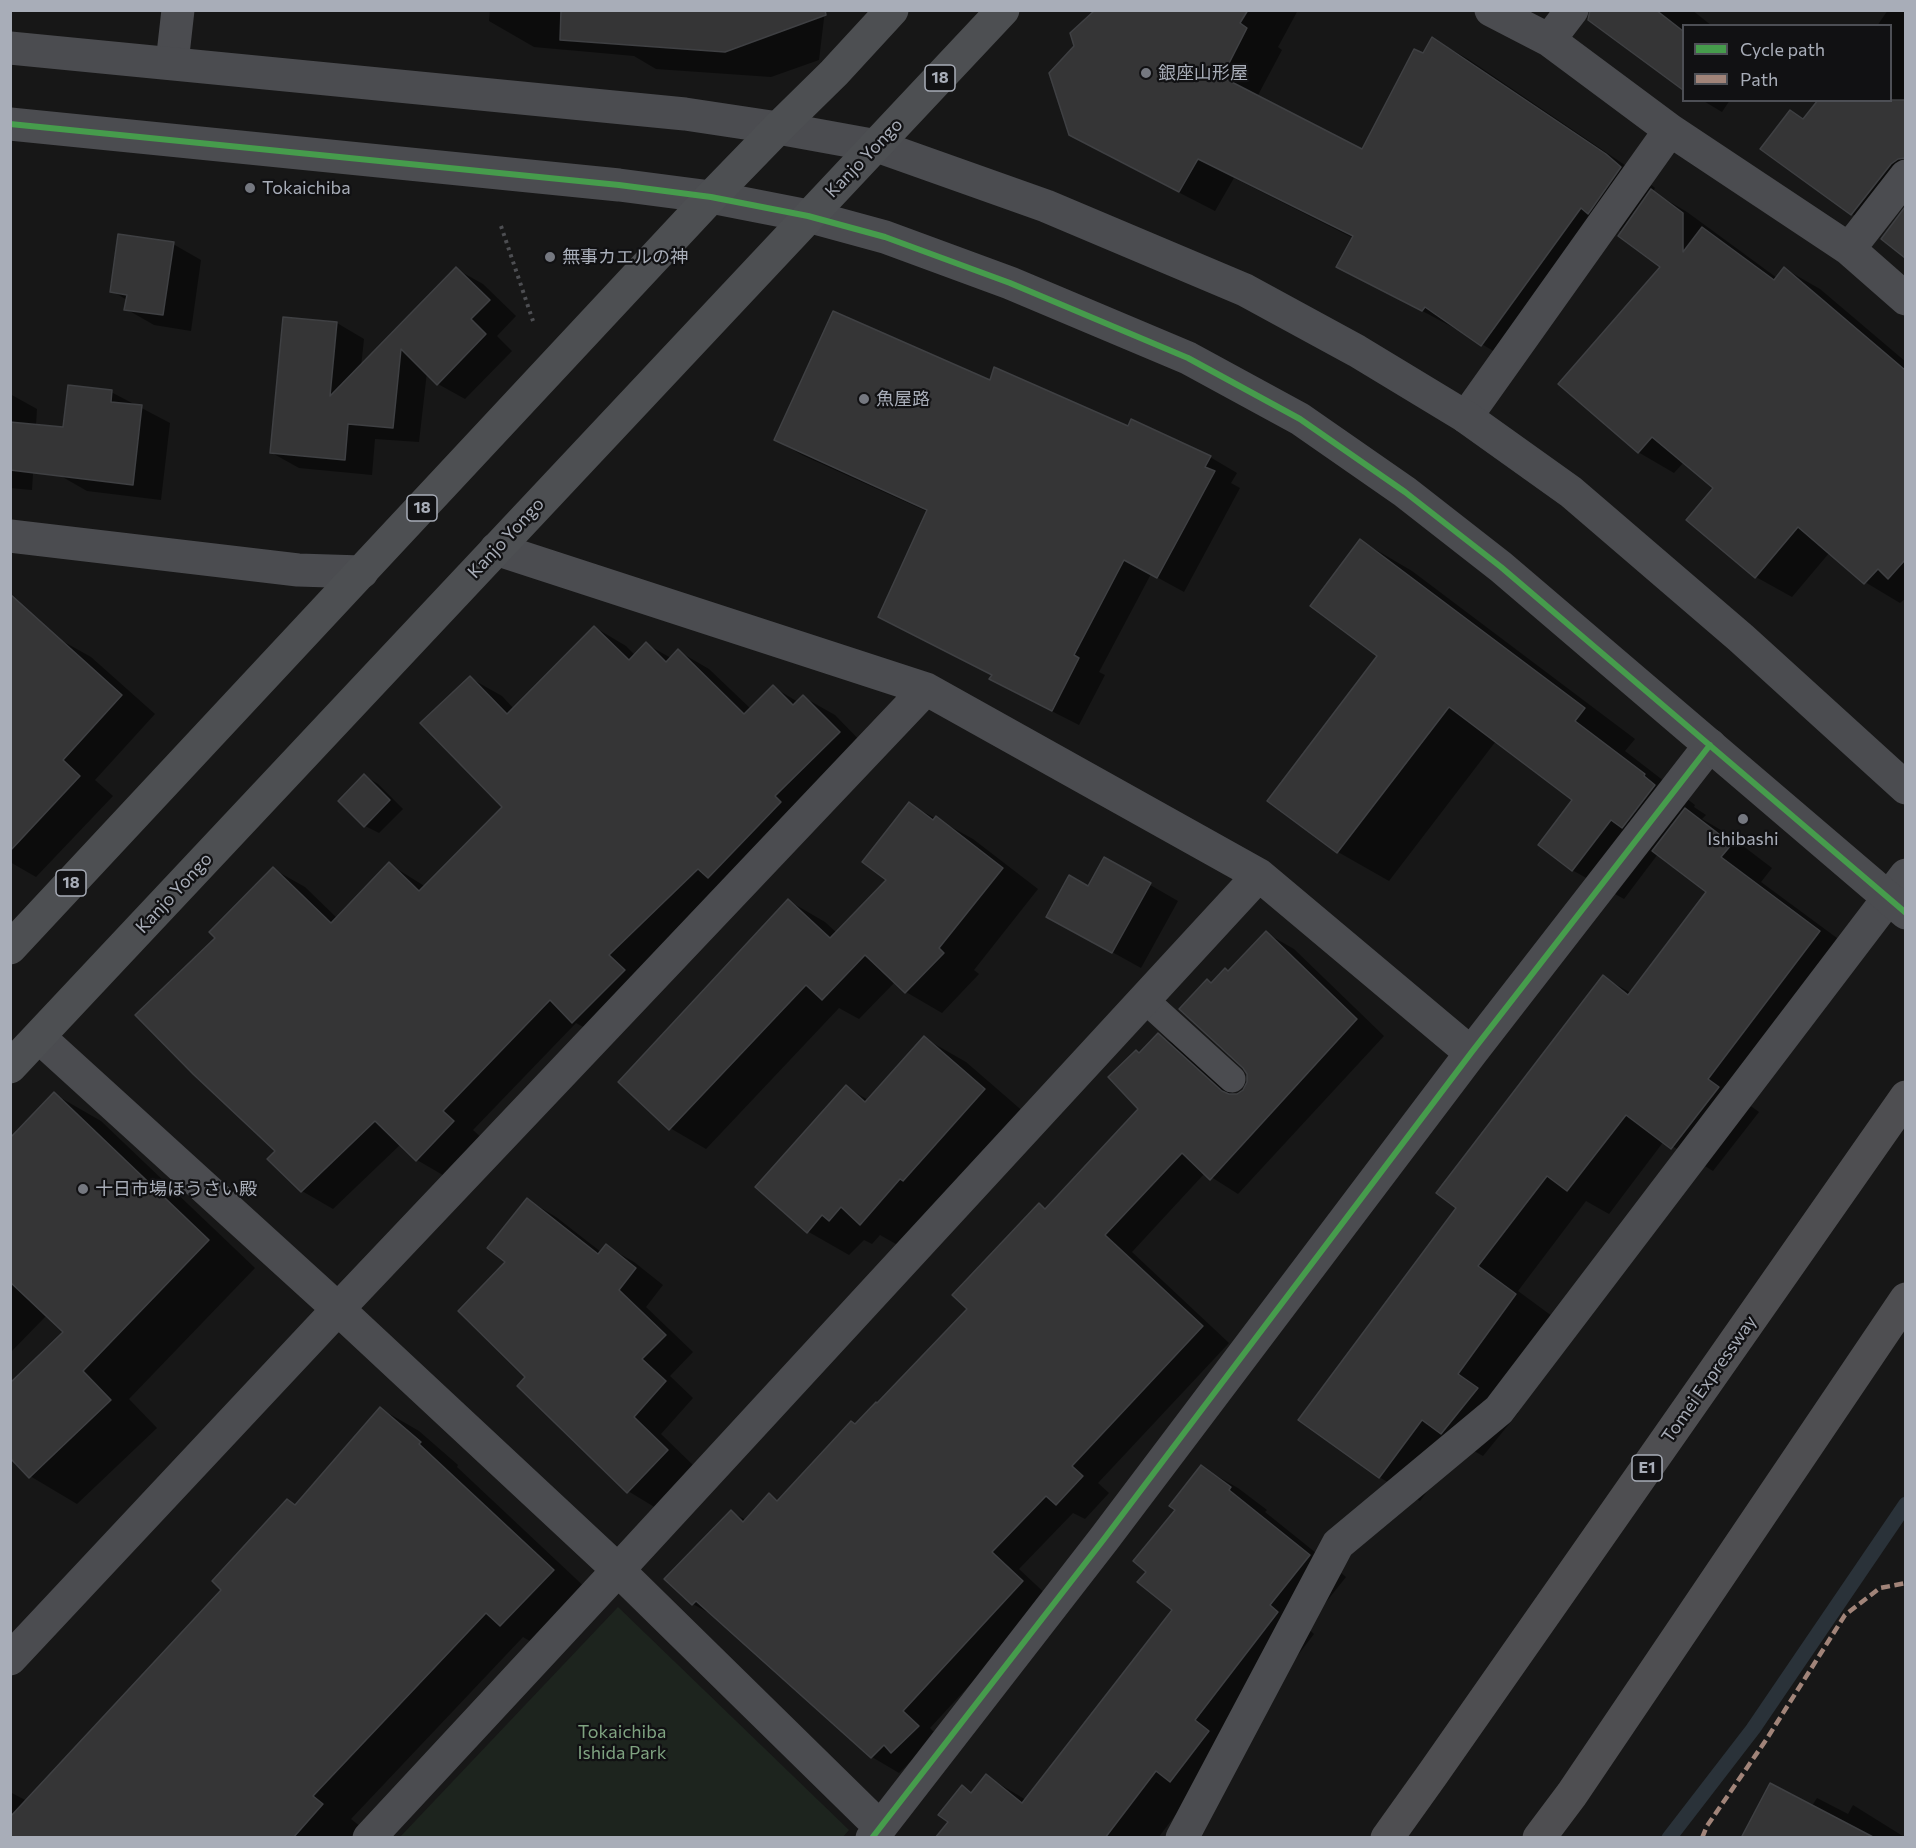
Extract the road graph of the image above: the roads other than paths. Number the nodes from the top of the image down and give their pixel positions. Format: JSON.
{"nodes":[{"id":1,"x":178,"y":10,"type":"edge"},
{"id":2,"x":892,"y":10,"type":"edge"},
{"id":3,"x":1003,"y":10,"type":"edge"},
{"id":4,"x":1491,"y":10,"type":"edge"},
{"id":5,"x":1572,"y":10,"type":"edge"},
{"id":6,"x":1549,"y":40,"type":"junction"},
{"id":7,"x":10,"y":48,"type":"edge"},
{"id":8,"x":172,"y":63,"type":"junction"},
{"id":9,"x":10,"y":124,"type":"edge"},
{"id":10,"x":778,"y":128,"type":"junction"},
{"id":11,"x":1670,"y":130,"type":"junction"},
{"id":12,"x":877,"y":146,"type":"junction"},
{"id":13,"x":1905,"y":176,"type":"edge"},
{"id":14,"x":711,"y":197,"type":"junction"},
{"id":15,"x":808,"y":216,"type":"junction"},
{"id":16,"x":1849,"y":249,"type":"junction"},
{"id":17,"x":1905,"y":298,"type":"edge"},
{"id":18,"x":1466,"y":417,"type":"junction"},
{"id":19,"x":10,"y":536,"type":"edge"},
{"id":20,"x":496,"y":549,"type":"junction"},
{"id":21,"x":362,"y":572,"type":"junction"},
{"id":22,"x":926,"y":689,"type":"junction"},
{"id":23,"x":1710,"y":745,"type":"junction"},
{"id":24,"x":1905,"y":788,"type":"edge"},
{"id":25,"x":1259,"y":874,"type":"junction"},
{"id":26,"x":1900,"y":896,"type":"edge"},
{"id":27,"x":10,"y":948,"type":"edge"},
{"id":28,"x":1144,"y":999,"type":"junction"},
{"id":29,"x":39,"y":1037,"type":"junction"},
{"id":30,"x":1471,"y":1053,"type":"junction"},
{"id":31,"x":10,"y":1067,"type":"edge"},
{"id":32,"x":1232,"y":1079,"type":"dead end"},
{"id":33,"x":1905,"y":1097,"type":"edge"},
{"id":34,"x":1905,"y":1299,"type":"edge"},
{"id":35,"x":338,"y":1309,"type":"junction"},
{"id":36,"x":618,"y":1570,"type":"junction"},
{"id":37,"x":10,"y":1659,"type":"edge"},
{"id":38,"x":876,"y":1832,"type":"edge"},
{"id":39,"x":369,"y":1838,"type":"edge"},
{"id":40,"x":1182,"y":1838,"type":"edge"},
{"id":41,"x":1387,"y":1838,"type":"edge"},
{"id":42,"x":1539,"y":1838,"type":"edge"}],
"edges":[{"from":1,"to":8,"type":"street"},
{"from":2,"to":10,"type":"main road","number":"18"},
{"from":3,"to":12,"type":"main road","name":"Kanjo Yongo","number":"18"},
{"from":4,"to":6,"type":"street"},
{"from":5,"to":6,"type":"street"},
{"from":6,"to":11,"type":"street"},
{"from":7,"to":8,"type":"street"},
{"from":8,"to":10,"type":"street"},
{"from":9,"to":14,"type":"street"},
{"from":10,"to":12,"type":"street"},
{"from":10,"to":14,"type":"main road","number":"18"},
{"from":11,"to":16,"type":"street"},
{"from":11,"to":18,"type":"street"},
{"from":12,"to":15,"type":"main road","name":"Kanjo Yongo","number":"18"},
{"from":12,"to":18,"type":"street"},
{"from":13,"to":16,"type":"street"},
{"from":14,"to":15,"type":"street"},
{"from":14,"to":21,"type":"main road","number":"18"},
{"from":15,"to":20,"type":"main road","name":"Kanjo Yongo","number":"18"},
{"from":15,"to":23,"type":"street"},
{"from":16,"to":17,"type":"street"},
{"from":18,"to":24,"type":"street"},
{"from":19,"to":21,"type":"street"},
{"from":20,"to":22,"type":"street"},
{"from":20,"to":29,"type":"main road","name":"Kanjo Yongo","number":"18"},
{"from":21,"to":27,"type":"main road","number":"18"},
{"from":22,"to":25,"type":"street"},
{"from":22,"to":35,"type":"street"},
{"from":23,"to":26,"type":"street"},
{"from":23,"to":30,"type":"street"},
{"from":25,"to":28,"type":"street"},
{"from":25,"to":30,"type":"street"},
{"from":26,"to":40,"type":"street"},
{"from":28,"to":32,"type":"lane"},
{"from":28,"to":36,"type":"street"},
{"from":29,"to":31,"type":"main road","name":"Kanjo Yongo","number":"18"},
{"from":29,"to":35,"type":"street"},
{"from":30,"to":38,"type":"street"},
{"from":33,"to":41,"type":"highway","name":"Tomei Expressway","number":"E1"},
{"from":34,"to":42,"type":"highway"},
{"from":35,"to":36,"type":"street"},
{"from":35,"to":37,"type":"street"},
{"from":36,"to":38,"type":"street"},
{"from":36,"to":39,"type":"street"}]}
